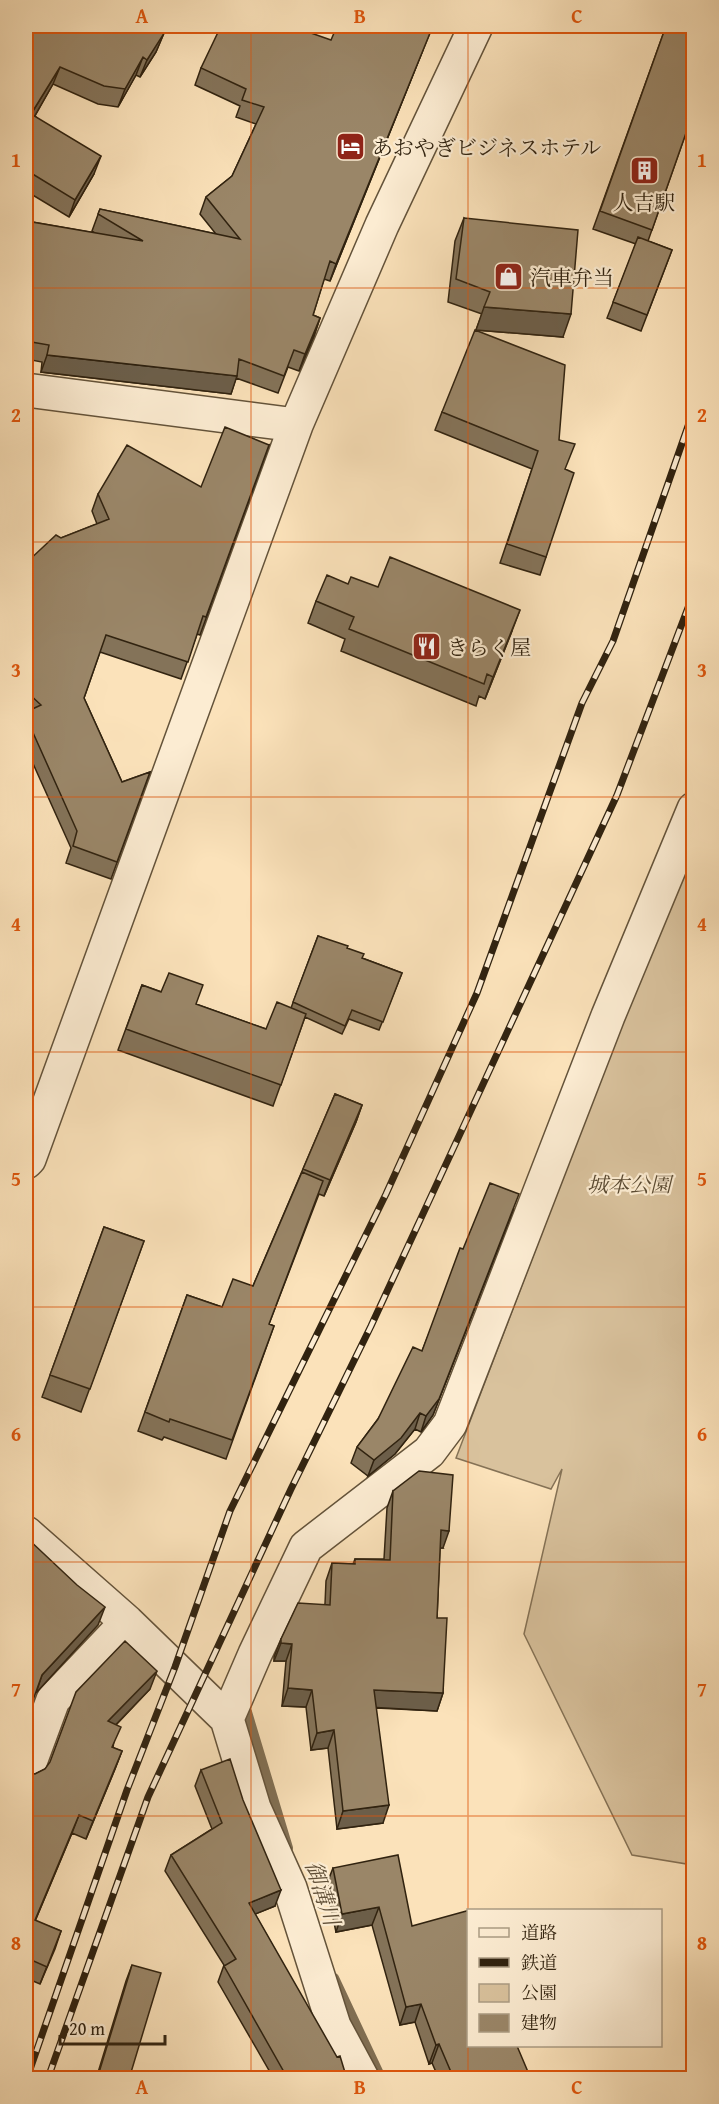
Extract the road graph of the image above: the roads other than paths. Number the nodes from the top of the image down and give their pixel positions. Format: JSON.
{"nodes":[{"id":1,"x":476,"y":26,"type":"edge"},
{"id":2,"x":26,"y":390,"type":"edge"},
{"id":3,"x":296,"y":425,"type":"junction"},
{"id":4,"x":693,"y":809,"type":"edge"},
{"id":5,"x":26,"y":1162,"type":"edge"},
{"id":6,"x":26,"y":1533,"type":"edge"},
{"id":7,"x":127,"y":1622,"type":"junction"},
{"id":8,"x":227,"y":1719,"type":"junction"},
{"id":9,"x":26,"y":1773,"type":"edge"},
{"id":10,"x":362,"y":2079,"type":"edge"}],
"edges":[{"from":1,"to":3,"type":"street"},
{"from":2,"to":3,"type":"street"},
{"from":3,"to":5,"type":"street"},
{"from":4,"to":8,"type":"street"},
{"from":6,"to":7,"type":"street"},
{"from":7,"to":8,"type":"street"},
{"from":7,"to":9,"type":"street"},
{"from":8,"to":10,"type":"street"}]}
